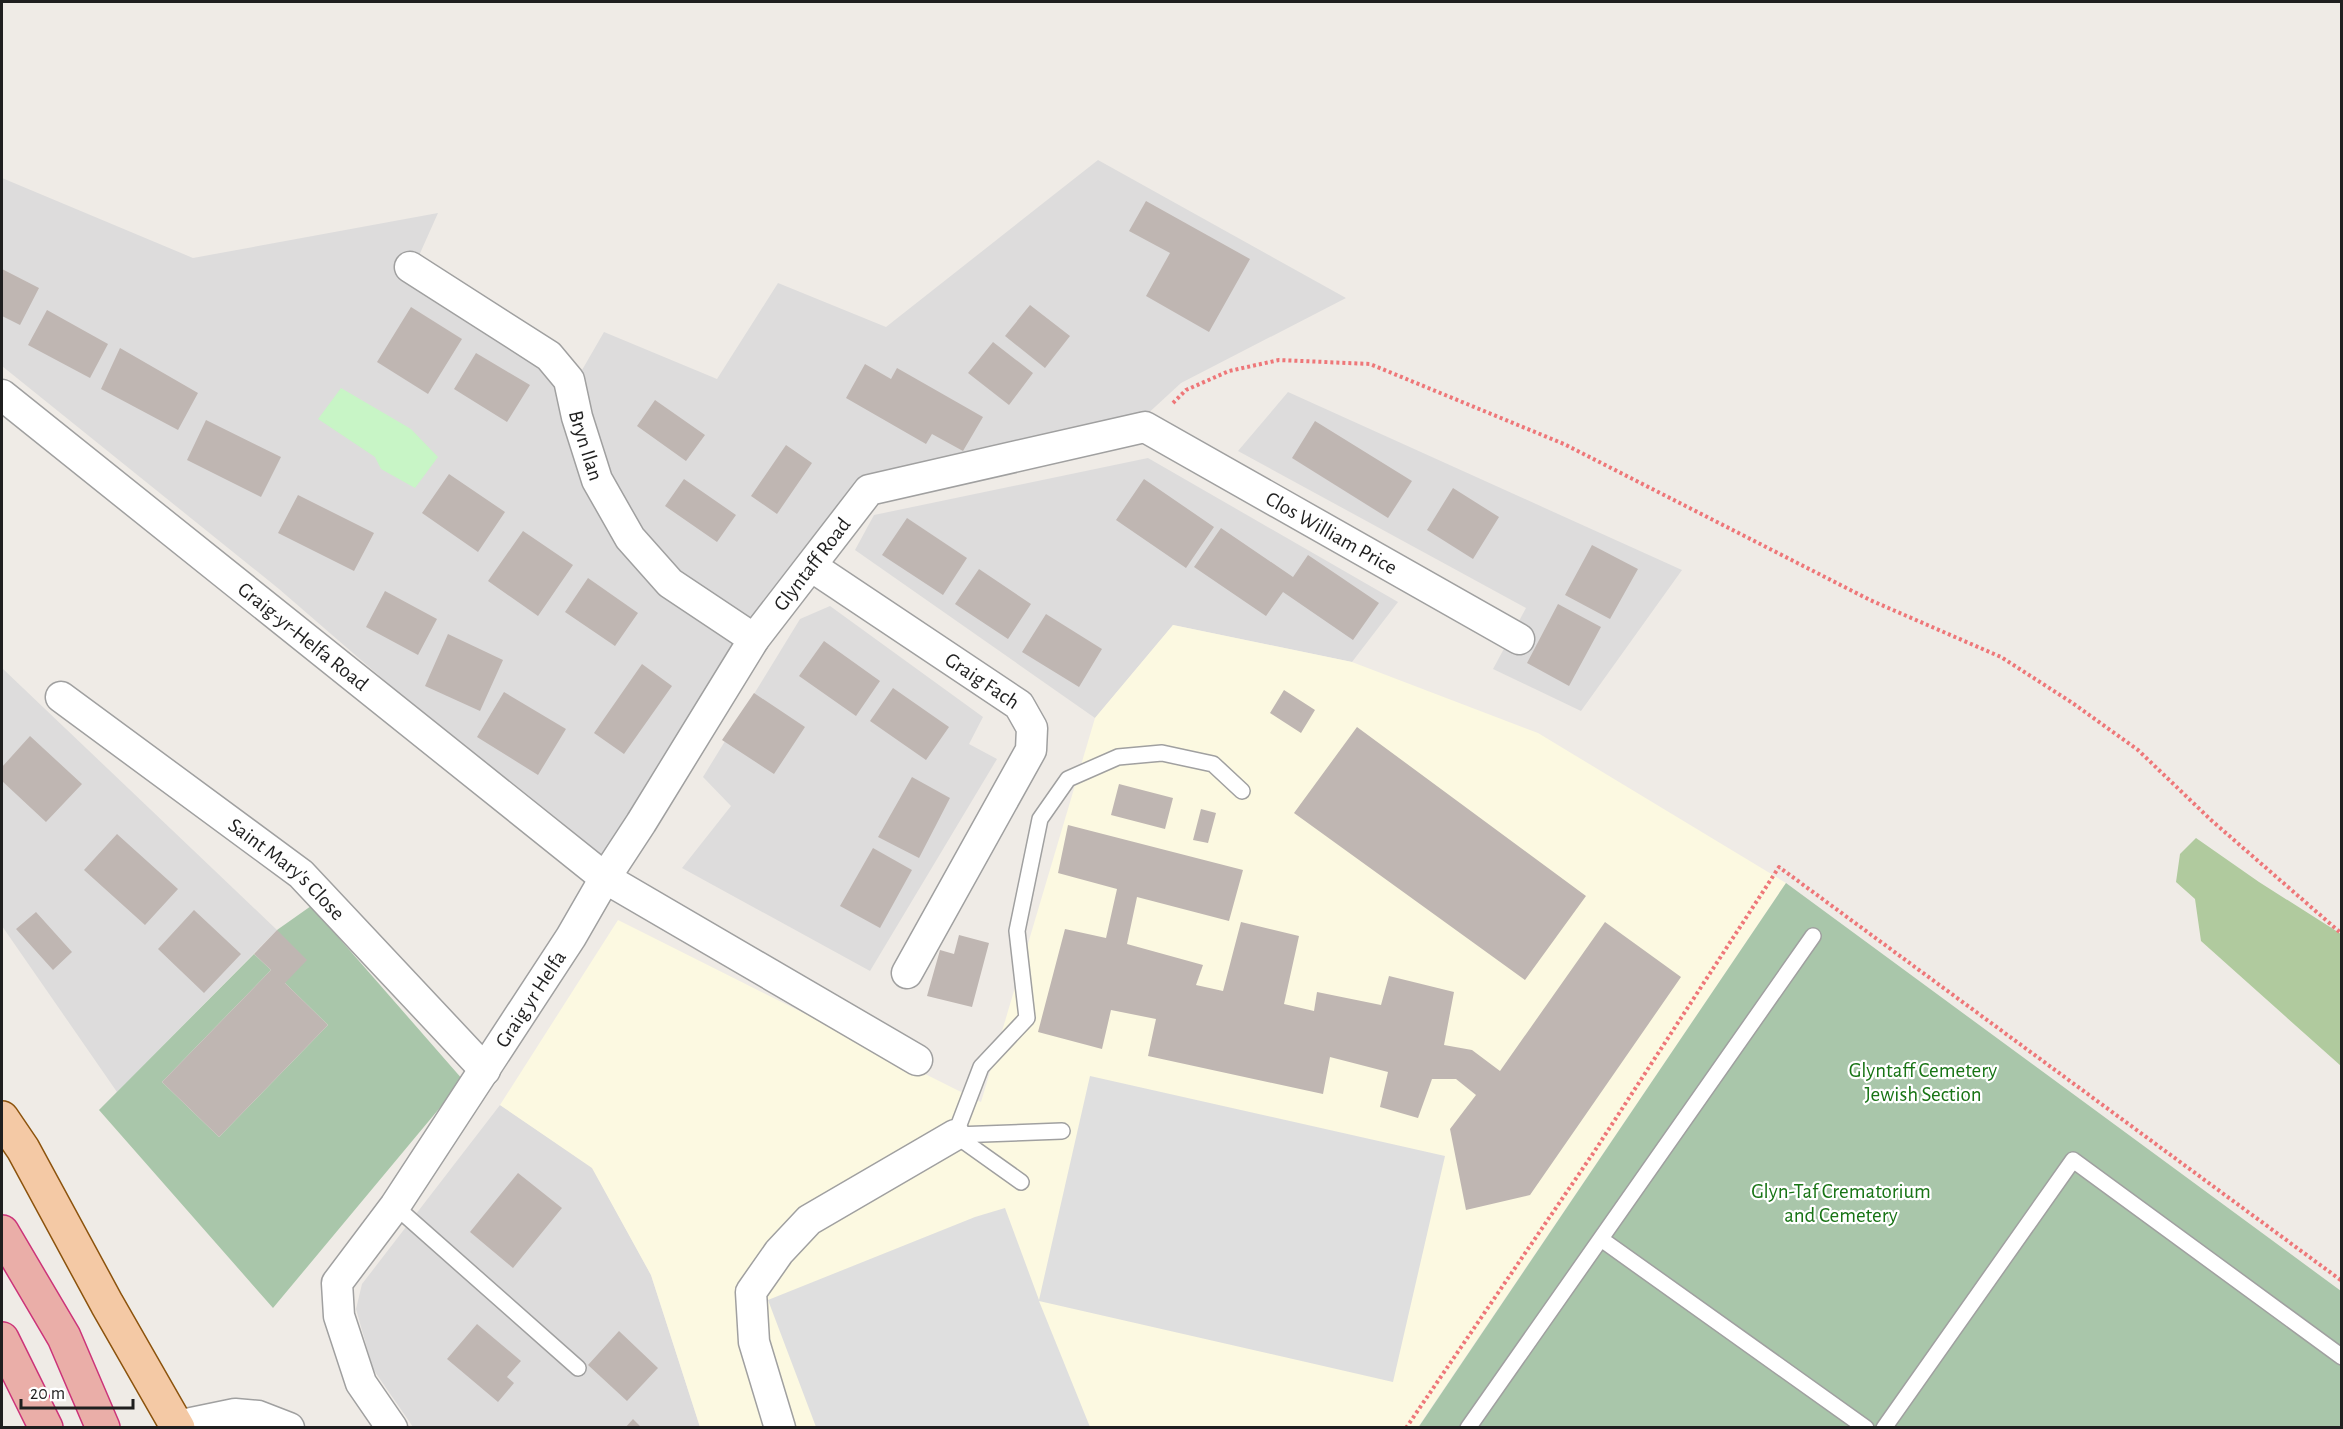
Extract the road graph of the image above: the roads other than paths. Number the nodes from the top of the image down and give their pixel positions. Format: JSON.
{"nodes":[{"id":1,"x":410,"y":267,"type":"dead end"},
{"id":2,"x":2,"y":395,"type":"edge"},
{"id":3,"x":1145,"y":427,"type":"joint"},
{"id":4,"x":812,"y":566,"type":"junction"},
{"id":5,"x":754,"y":639,"type":"junction"},
{"id":6,"x":1519,"y":639,"type":"dead end"},
{"id":7,"x":61,"y":697,"type":"dead end"},
{"id":8,"x":1242,"y":791,"type":"dead end"},
{"id":9,"x":605,"y":878,"type":"junction"},
{"id":10,"x":1813,"y":936,"type":"dead end"},
{"id":11,"x":907,"y":973,"type":"dead end"},
{"id":12,"x":917,"y":1060,"type":"dead end"},
{"id":13,"x":485,"y":1070,"type":"junction"},
{"id":14,"x":2,"y":1118,"type":"edge"},
{"id":15,"x":1062,"y":1131,"type":"dead end"},
{"id":16,"x":955,"y":1135,"type":"junction"},
{"id":17,"x":1021,"y":1182,"type":"dead end"},
{"id":18,"x":395,"y":1206,"type":"junction"},
{"id":19,"x":2,"y":1232,"type":"edge"},
{"id":20,"x":1600,"y":1239,"type":"junction"},
{"id":21,"x":2,"y":1339,"type":"edge"},
{"id":22,"x":2342,"y":1357,"type":"edge"},
{"id":23,"x":578,"y":1368,"type":"dead end"},
{"id":24,"x":178,"y":1427,"type":"edge"},
{"id":25,"x":46,"y":1428,"type":"edge"},
{"id":26,"x":104,"y":1428,"type":"edge"},
{"id":27,"x":289,"y":1428,"type":"edge"},
{"id":28,"x":392,"y":1428,"type":"edge"},
{"id":29,"x":780,"y":1428,"type":"edge"},
{"id":30,"x":1468,"y":1428,"type":"edge"},
{"id":31,"x":1866,"y":1428,"type":"edge"},
{"id":32,"x":1884,"y":1428,"type":"edge"}],
"edges":[{"from":1,"to":5,"type":"street","name":"Bryn Ilan"},
{"from":2,"to":9,"type":"street","name":"Graig-yr-Helfa Road"},
{"from":3,"to":4,"type":"street","name":"Glyntaff Road"},
{"from":3,"to":6,"type":"street","name":"Clos William Price"},
{"from":4,"to":5,"type":"street","name":"Glyntaff Road"},
{"from":4,"to":11,"type":"street","name":"Graig Fach"},
{"from":5,"to":9,"type":"street","name":"Glyntaff Road"},
{"from":7,"to":13,"type":"street","name":"Saint Mary's Close"},
{"from":8,"to":16,"type":"lane"},
{"from":9,"to":12,"type":"street"},
{"from":9,"to":13,"type":"street","name":"Graig yr Helfa"},
{"from":10,"to":20,"type":"lane"},
{"from":13,"to":18,"type":"street","name":"Graig yr Helfa"},
{"from":14,"to":24,"type":"main road"},
{"from":15,"to":16,"type":"lane"},
{"from":16,"to":17,"type":"lane"},
{"from":16,"to":29,"type":"street"},
{"from":18,"to":23,"type":"lane"},
{"from":18,"to":28,"type":"street","name":"Graig yr Helfa"},
{"from":19,"to":26,"type":"highway"},
{"from":20,"to":30,"type":"lane"},
{"from":20,"to":31,"type":"lane"},
{"from":21,"to":25,"type":"highway"},
{"from":22,"to":32,"type":"lane"},
{"from":24,"to":27,"type":"street"}]}
